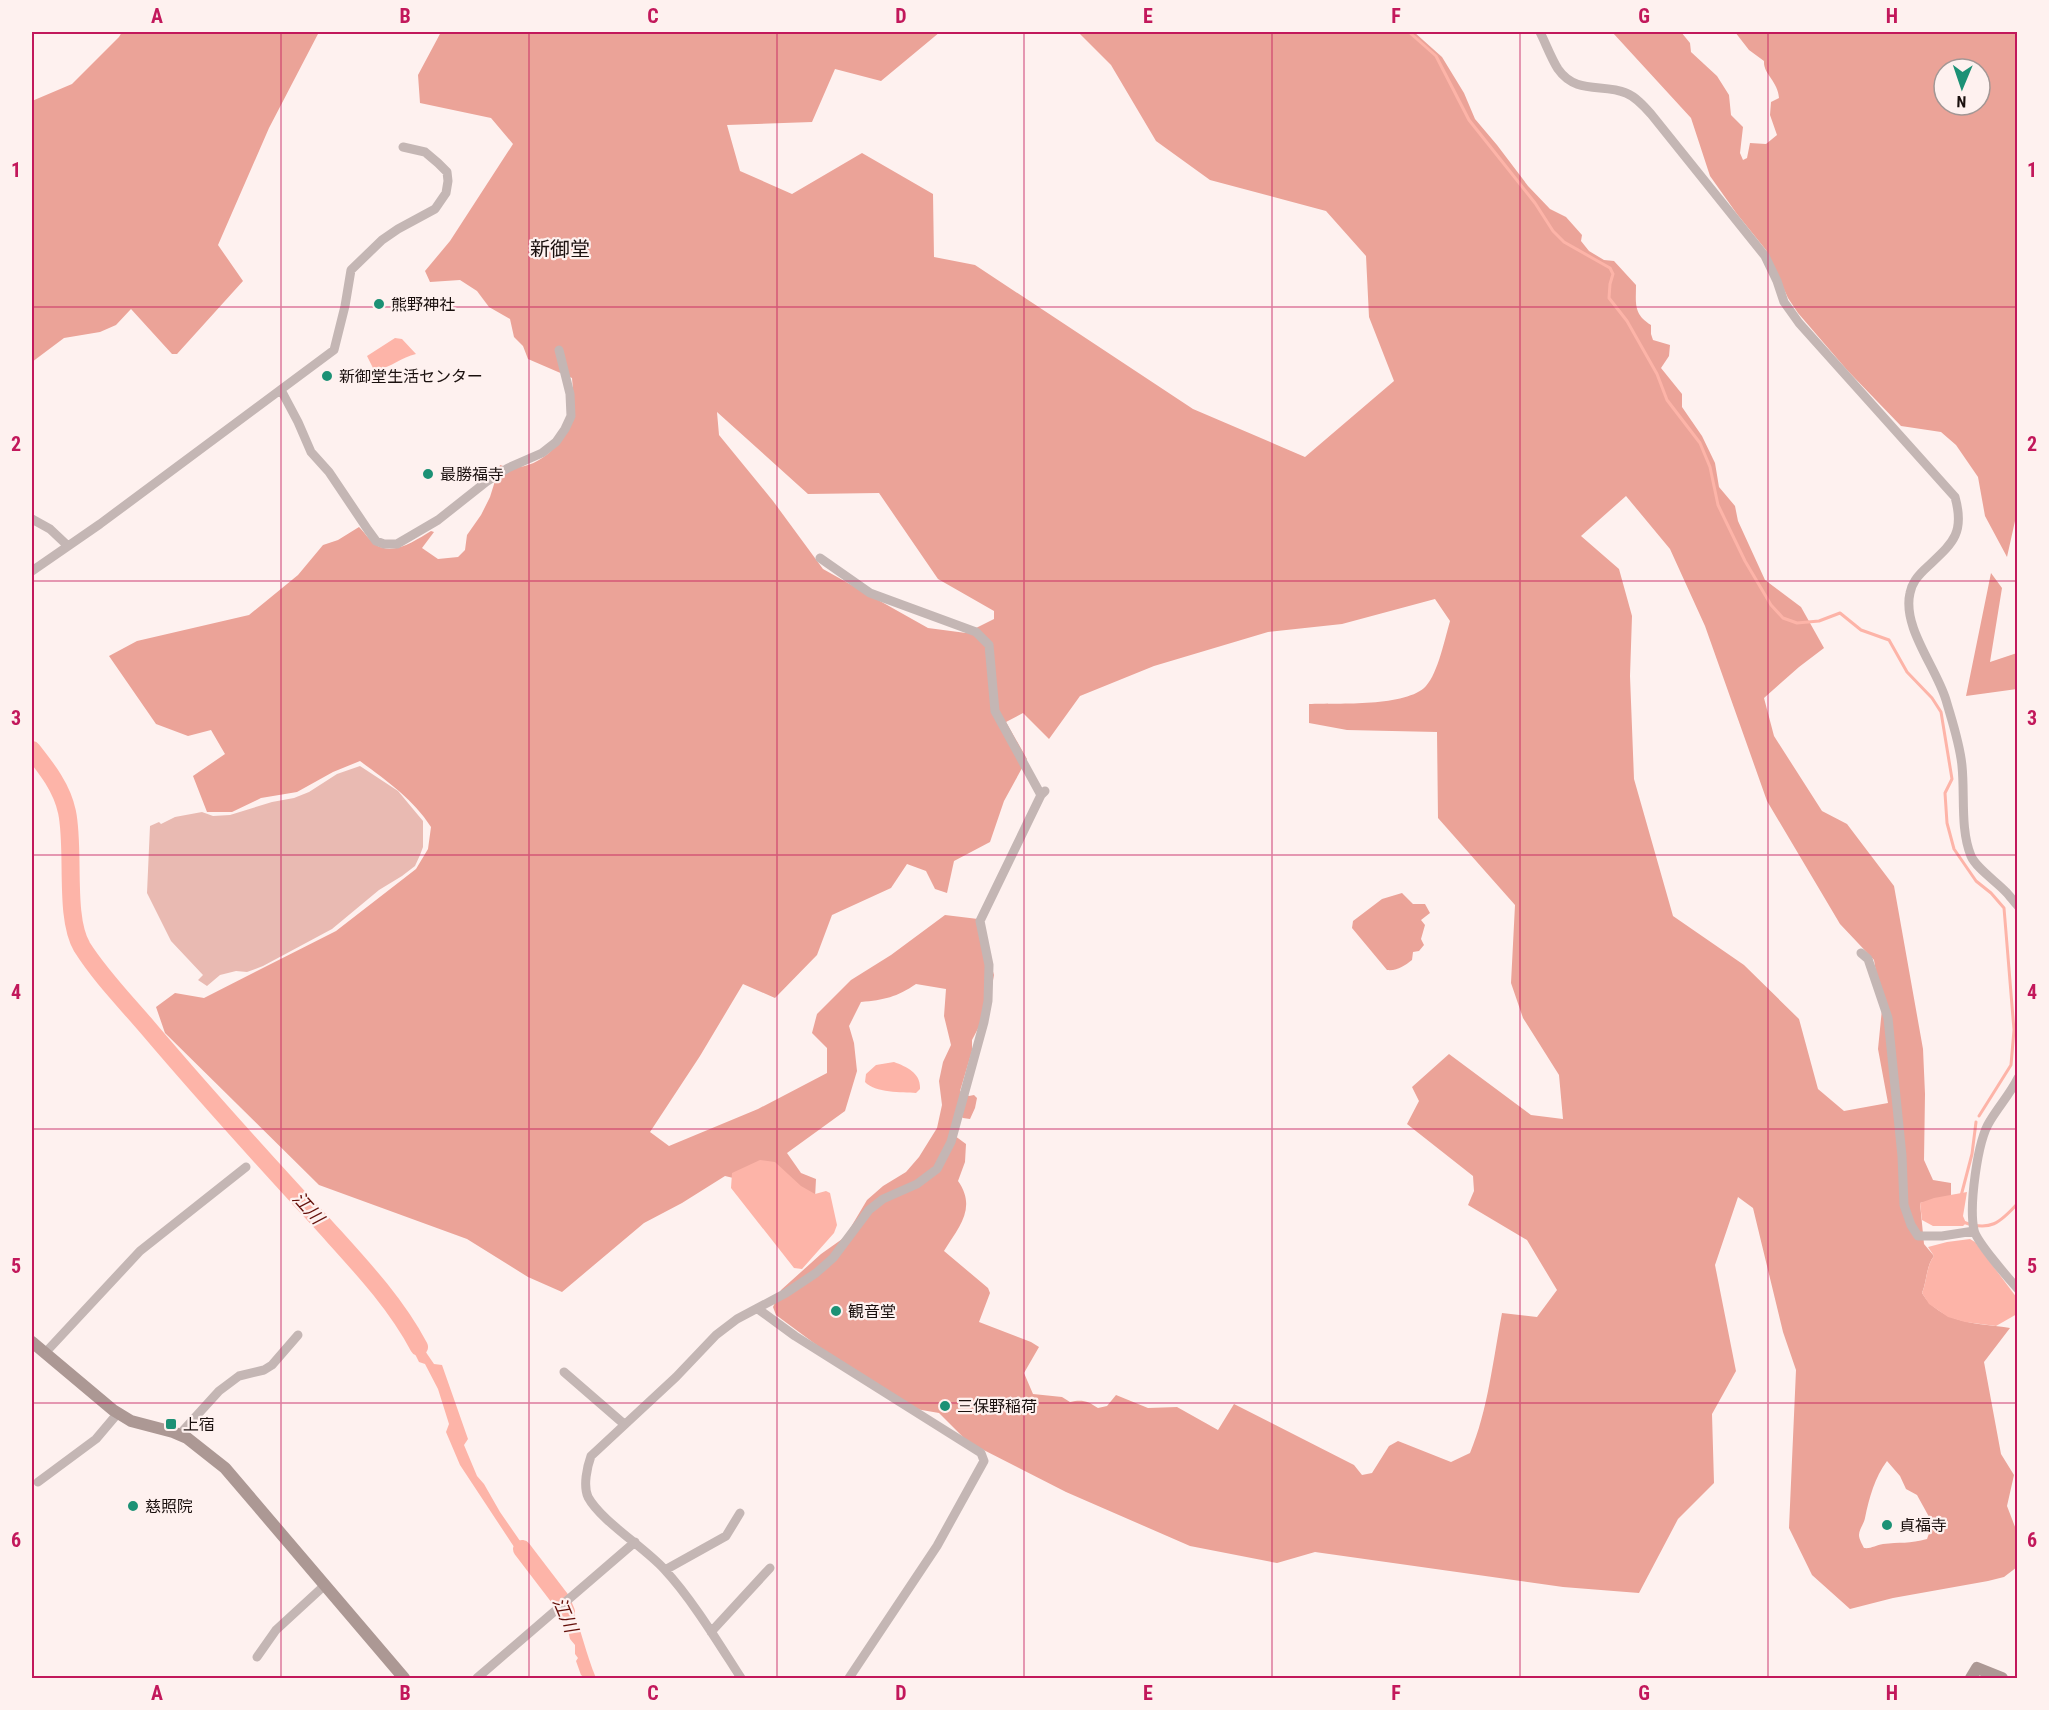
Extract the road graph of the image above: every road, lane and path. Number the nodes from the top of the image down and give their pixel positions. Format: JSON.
{"nodes":[{"id":1,"x":1540,"y":32,"type":"edge"},
{"id":2,"x":403,"y":147,"type":"dead end"},
{"id":3,"x":559,"y":350,"type":"dead end"},
{"id":4,"x":281,"y":390,"type":"junction"},
{"id":5,"x":32,"y":519,"type":"edge"},
{"id":6,"x":68,"y":546,"type":"junction"},
{"id":7,"x":820,"y":558,"type":"dead end"},
{"id":8,"x":32,"y":571,"type":"edge"},
{"id":9,"x":2018,"y":906,"type":"edge"},
{"id":10,"x":1861,"y":953,"type":"dead end"},
{"id":11,"x":2018,"y":1078,"type":"edge"},
{"id":12,"x":246,"y":1167,"type":"dead end"},
{"id":13,"x":1974,"y":1226,"type":"junction"},
{"id":14,"x":2018,"y":1289,"type":"edge"},
{"id":15,"x":758,"y":1309,"type":"junction"},
{"id":16,"x":298,"y":1335,"type":"dead end"},
{"id":17,"x":32,"y":1342,"type":"edge"},
{"id":18,"x":45,"y":1353,"type":"junction"},
{"id":19,"x":564,"y":1372,"type":"dead end"},
{"id":20,"x":118,"y":1413,"type":"junction"},
{"id":21,"x":624,"y":1424,"type":"junction"},
{"id":22,"x":179,"y":1435,"type":"junction"},
{"id":23,"x":38,"y":1482,"type":"dead end"},
{"id":24,"x":740,"y":1514,"type":"dead end"},
{"id":25,"x":635,"y":1542,"type":"junction"},
{"id":26,"x":770,"y":1568,"type":"dead end"},
{"id":27,"x":665,"y":1570,"type":"junction"},
{"id":28,"x":324,"y":1585,"type":"junction"},
{"id":29,"x":711,"y":1632,"type":"junction"},
{"id":30,"x":256,"y":1658,"type":"dead end"},
{"id":31,"x":404,"y":1678,"type":"edge"},
{"id":32,"x":477,"y":1678,"type":"edge"},
{"id":33,"x":741,"y":1678,"type":"edge"},
{"id":34,"x":849,"y":1678,"type":"edge"},
{"id":35,"x":1971,"y":1678,"type":"edge"},
{"id":36,"x":2002,"y":1678,"type":"edge"}],
"edges":[{"from":1,"to":9,"type":"street"},
{"from":2,"to":4,"type":"street"},
{"from":3,"to":4,"type":"street"},
{"from":4,"to":6,"type":"street"},
{"from":5,"to":6,"type":"street"},
{"from":6,"to":8,"type":"street"},
{"from":7,"to":15,"type":"street"},
{"from":10,"to":13,"type":"street"},
{"from":11,"to":13,"type":"street"},
{"from":12,"to":18,"type":"street"},
{"from":13,"to":14,"type":"street"},
{"from":15,"to":21,"type":"street"},
{"from":15,"to":34,"type":"street"},
{"from":16,"to":22,"type":"street"},
{"from":17,"to":18,"type":"street"},
{"from":18,"to":20,"type":"street"},
{"from":19,"to":21,"type":"street"},
{"from":20,"to":22,"type":"street"},
{"from":20,"to":23,"type":"street"},
{"from":21,"to":25,"type":"street"},
{"from":22,"to":28,"type":"street"},
{"from":24,"to":27,"type":"street"},
{"from":25,"to":27,"type":"street"},
{"from":25,"to":32,"type":"street"},
{"from":26,"to":29,"type":"street"},
{"from":27,"to":29,"type":"street"},
{"from":28,"to":30,"type":"street"},
{"from":28,"to":31,"type":"street"},
{"from":29,"to":33,"type":"street"},
{"from":35,"to":36,"type":"street"}]}
